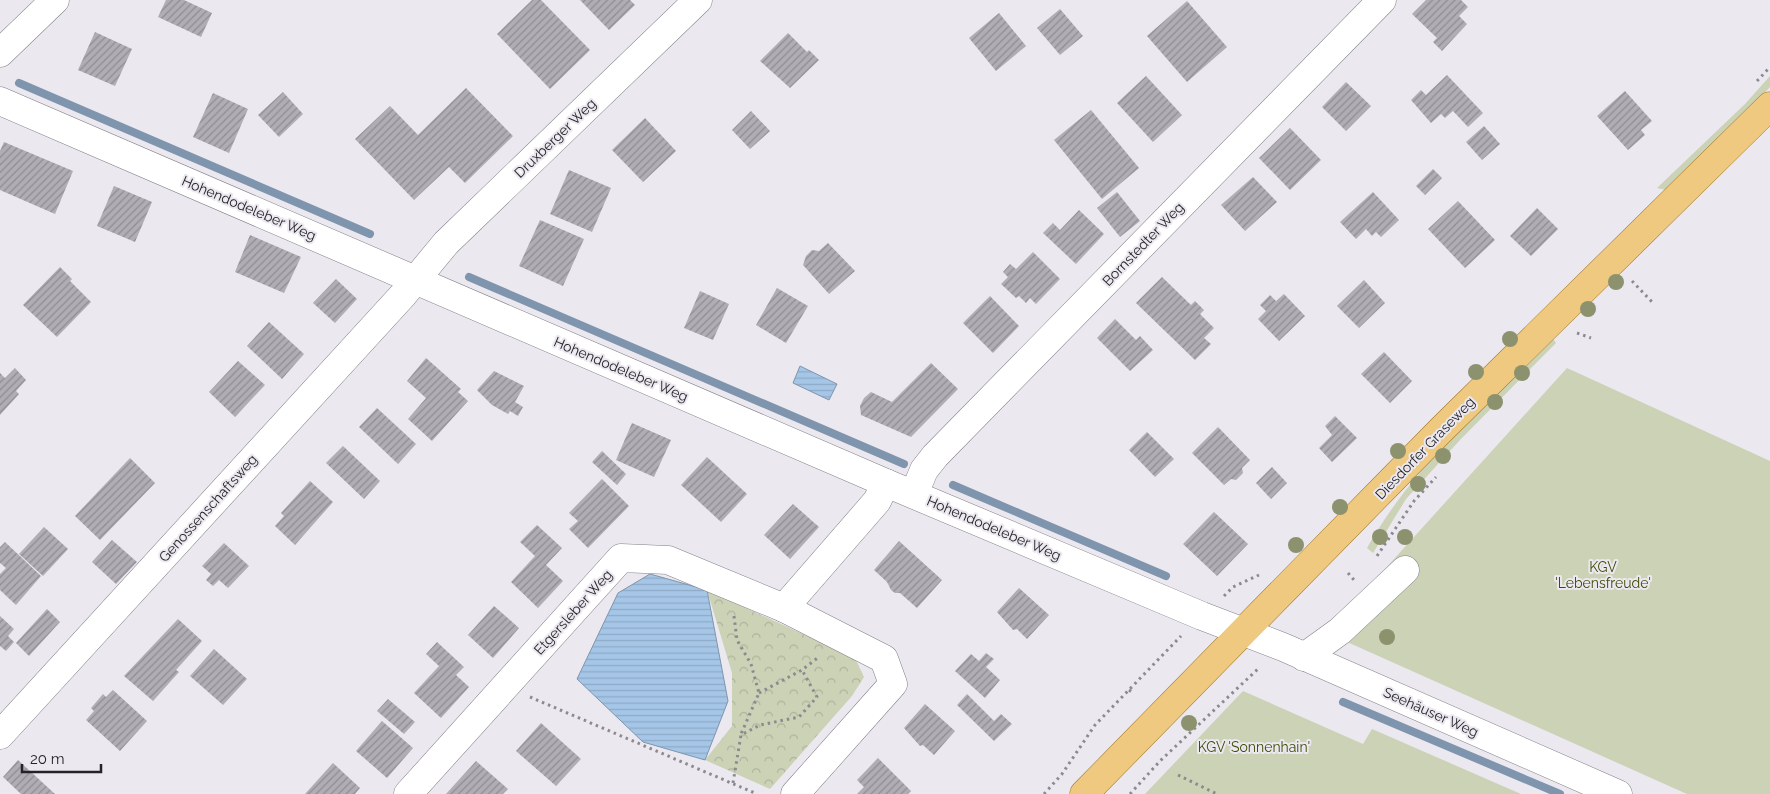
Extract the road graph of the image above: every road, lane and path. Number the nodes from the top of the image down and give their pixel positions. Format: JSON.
{"nodes":[{"id":1,"x":55,"y":0,"type":"edge"},
{"id":2,"x":698,"y":0,"type":"edge"},
{"id":3,"x":1382,"y":0,"type":"edge"},
{"id":4,"x":0,"y":53,"type":"edge"},
{"id":5,"x":0,"y":100,"type":"edge"},
{"id":6,"x":1770,"y":106,"type":"edge"},
{"id":7,"x":1639,"y":274,"type":"dead end"},
{"id":8,"x":415,"y":280,"type":"junction"},
{"id":9,"x":1632,"y":281,"type":"junction"},
{"id":10,"x":1625,"y":287,"type":"dead end"},
{"id":11,"x":1654,"y":304,"type":"dead end"},
{"id":12,"x":1585,"y":327,"type":"dead end"},
{"id":13,"x":1571,"y":340,"type":"dead end"},
{"id":14,"x":1439,"y":474,"type":"dead end"},
{"id":15,"x":886,"y":483,"type":"junction"},
{"id":16,"x":914,"y":494,"type":"junction"},
{"id":17,"x":1375,"y":559,"type":"dead end"},
{"id":18,"x":1405,"y":570,"type":"dead end"},
{"id":19,"x":1348,"y":573,"type":"dead end"},
{"id":20,"x":1361,"y":573,"type":"dead end"},
{"id":21,"x":1354,"y":580,"type":"junction"},
{"id":22,"x":1348,"y":587,"type":"dead end"},
{"id":23,"x":743,"y":592,"type":"junction"},
{"id":24,"x":784,"y":608,"type":"junction"},
{"id":25,"x":1244,"y":632,"type":"junction"},
{"id":26,"x":1184,"y":633,"type":"dead end"},
{"id":27,"x":843,"y":638,"type":"junction"},
{"id":28,"x":1304,"y":657,"type":"junction"},
{"id":29,"x":1263,"y":664,"type":"dead end"},
{"id":30,"x":802,"y":670,"type":"junction"},
{"id":31,"x":506,"y":686,"type":"junction"},
{"id":32,"x":1129,"y":690,"type":"junction"},
{"id":33,"x":759,"y":693,"type":"junction"},
{"id":34,"x":1133,"y":693,"type":"dead end"},
{"id":35,"x":0,"y":735,"type":"edge"},
{"id":36,"x":741,"y":735,"type":"junction"},
{"id":37,"x":1178,"y":775,"type":"dead end"},
{"id":38,"x":733,"y":783,"type":"junction"},
{"id":39,"x":408,"y":794,"type":"edge"},
{"id":40,"x":757,"y":794,"type":"edge"},
{"id":41,"x":795,"y":794,"type":"edge"},
{"id":42,"x":1044,"y":794,"type":"edge"},
{"id":43,"x":1084,"y":794,"type":"edge"},
{"id":44,"x":1130,"y":794,"type":"edge"},
{"id":45,"x":1217,"y":794,"type":"edge"},
{"id":46,"x":1618,"y":794,"type":"edge"}],
"edges":[{"from":1,"to":4,"type":"street"},
{"from":2,"to":8,"type":"street","name":"Druxberger Weg"},
{"from":3,"to":16,"type":"street","name":"Bornstedter Weg"},
{"from":5,"to":8,"type":"street","name":"Hohendodeleber Weg"},
{"from":6,"to":25,"type":"main road","name":"Diesdorfer Graseweg"},
{"from":7,"to":9,"type":"path"},
{"from":8,"to":15,"type":"street","name":"Hohendodeleber Weg"},
{"from":8,"to":35,"type":"street","name":"Genossenschaftsweg"},
{"from":9,"to":10,"type":"path"},
{"from":9,"to":11,"type":"path"},
{"from":12,"to":13,"type":"path"},
{"from":14,"to":17,"type":"path"},
{"from":15,"to":16,"type":"street","name":"Hohendodeleber Weg"},
{"from":15,"to":24,"type":"street"},
{"from":16,"to":25,"type":"street","name":"Hohendodeleber Weg"},
{"from":18,"to":28,"type":"street"},
{"from":19,"to":21,"type":"path"},
{"from":20,"to":21,"type":"path"},
{"from":21,"to":22,"type":"path"},
{"from":23,"to":24,"type":"street","name":"Etgersleber Weg"},
{"from":23,"to":31,"type":"street","name":"Etgersleber Weg"},
{"from":23,"to":33,"type":"path"},
{"from":24,"to":27,"type":"street","name":"Etgersleber Weg"},
{"from":25,"to":28,"type":"street","name":"Seehäuser Weg"},
{"from":25,"to":43,"type":"main road","name":"Diesdorfer Graseweg"},
{"from":26,"to":32,"type":"path"},
{"from":27,"to":30,"type":"path"},
{"from":27,"to":41,"type":"street","name":"Etgersleber Weg"},
{"from":28,"to":46,"type":"street","name":"Seehäuser Weg"},
{"from":29,"to":44,"type":"path"},
{"from":30,"to":33,"type":"path"},
{"from":30,"to":36,"type":"path"},
{"from":31,"to":38,"type":"path"},
{"from":31,"to":39,"type":"street","name":"Etgersleber Weg"},
{"from":32,"to":34,"type":"path"},
{"from":32,"to":42,"type":"path"},
{"from":33,"to":36,"type":"path"},
{"from":36,"to":38,"type":"path"},
{"from":37,"to":45,"type":"path"},
{"from":38,"to":40,"type":"path"}]}
